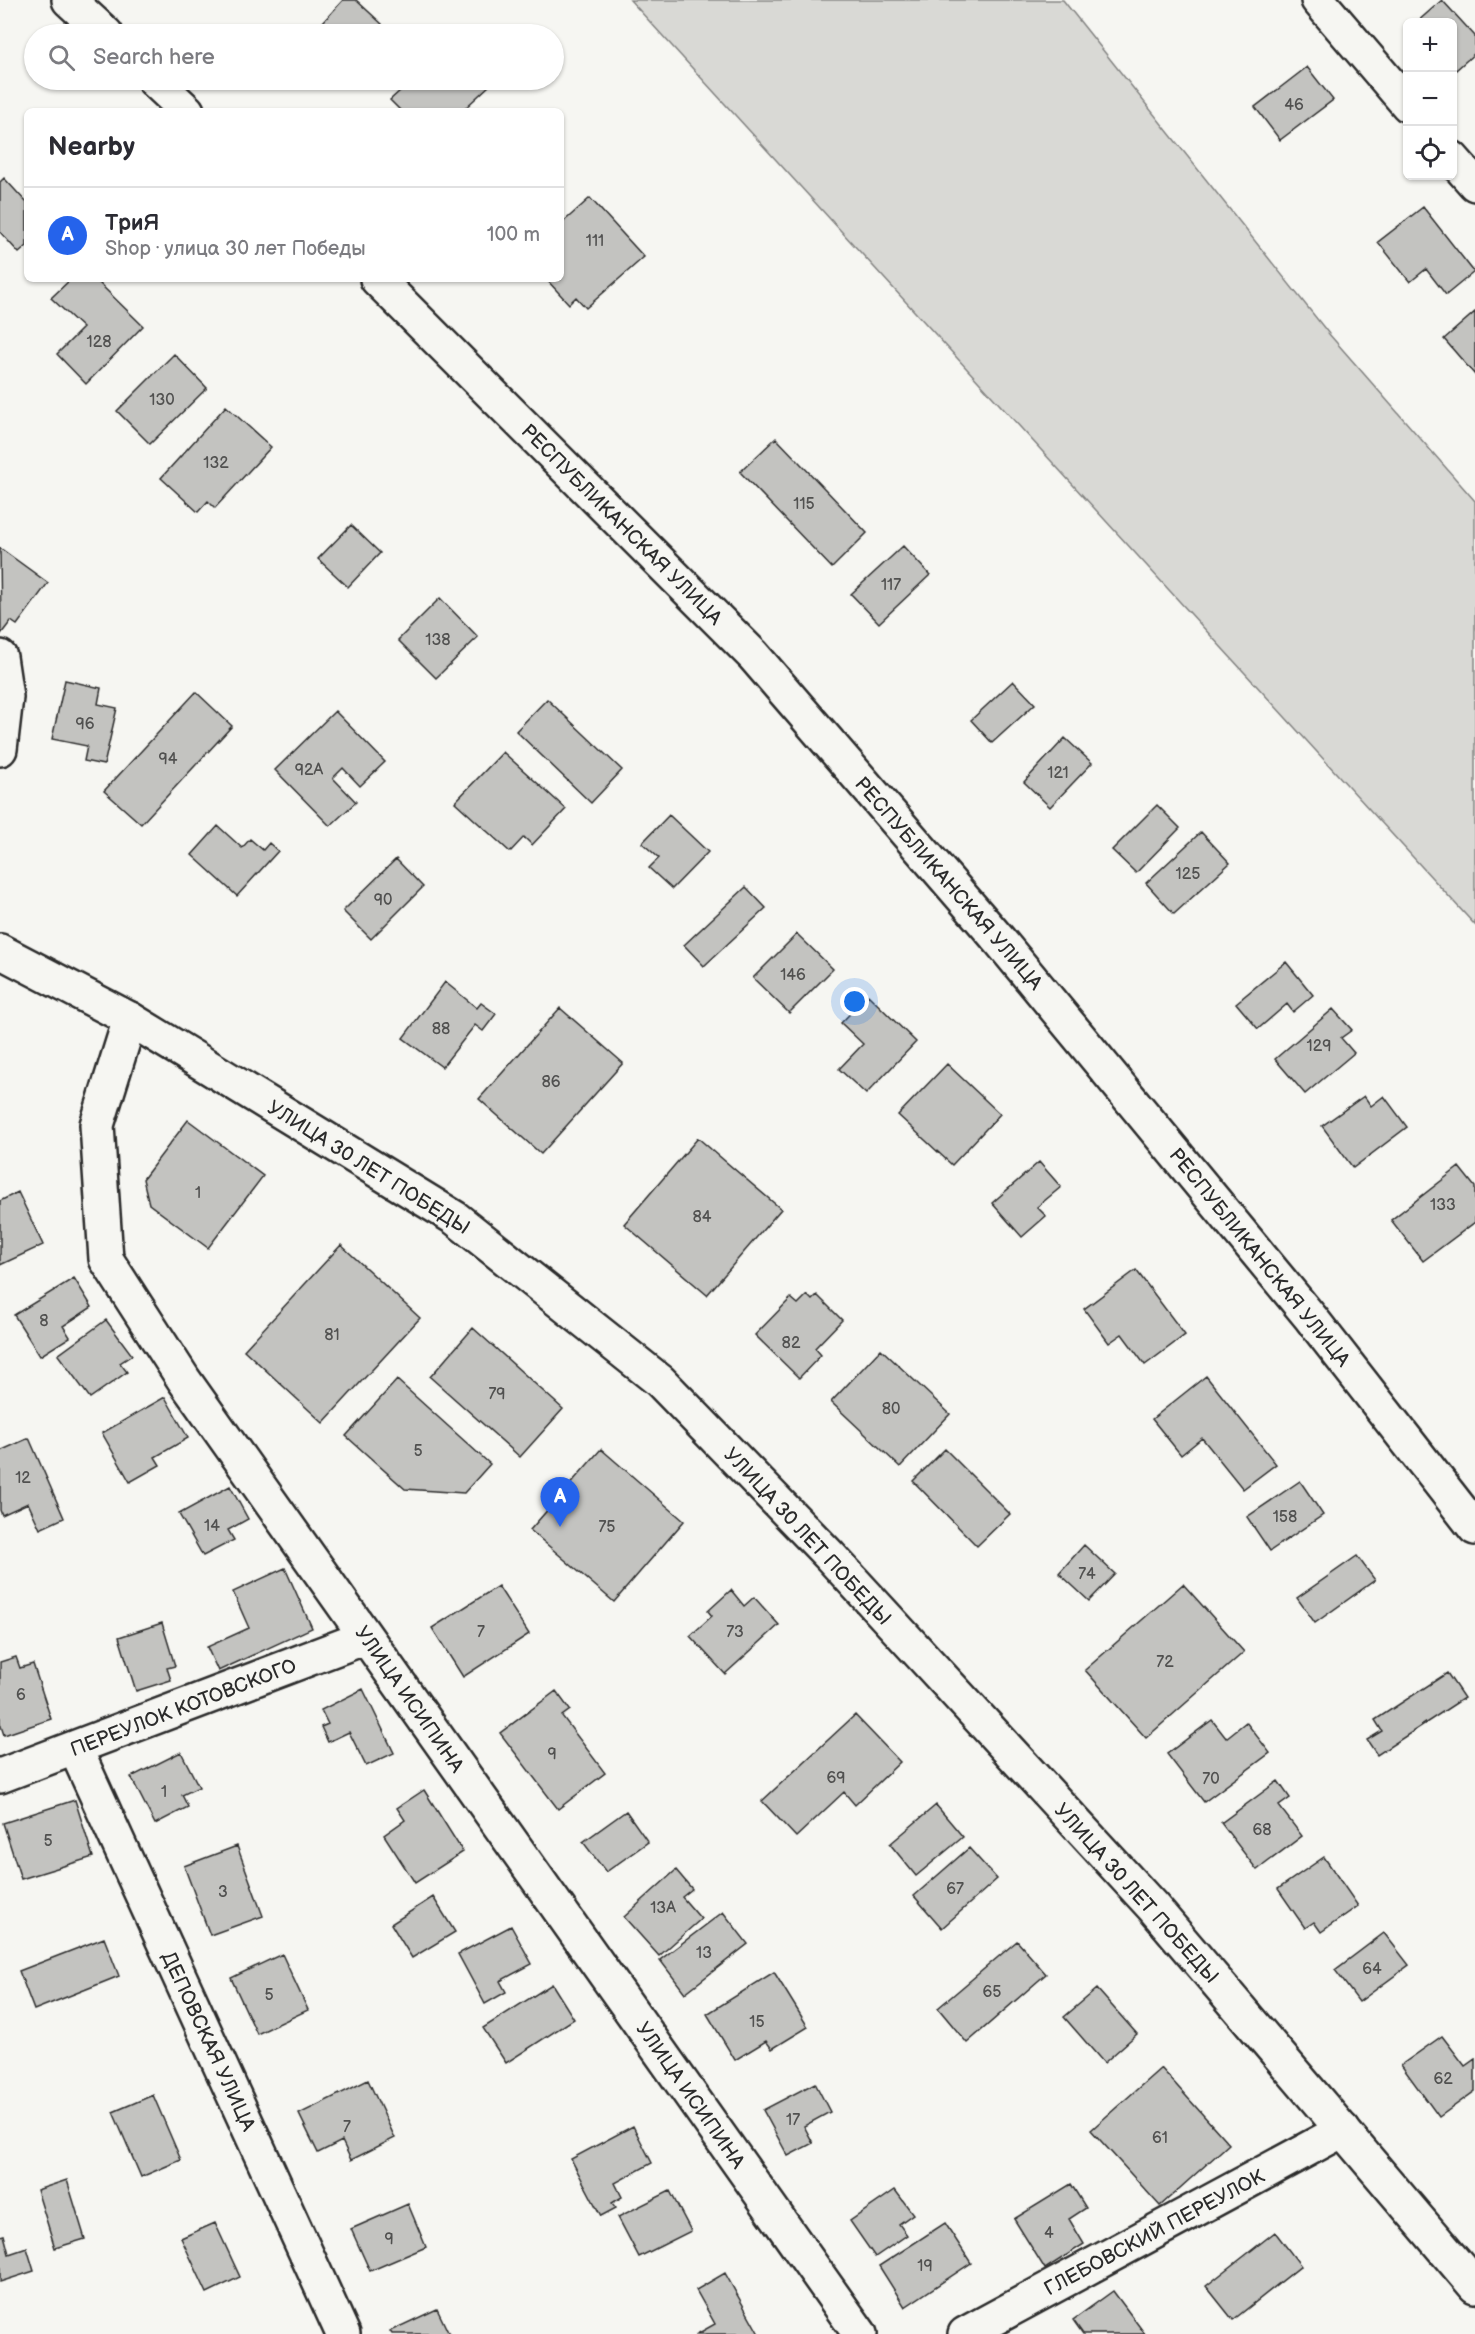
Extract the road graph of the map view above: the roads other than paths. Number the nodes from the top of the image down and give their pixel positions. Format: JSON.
{"nodes":[{"id":1,"x":69,"y":0,"type":"edge"},
{"id":2,"x":1318,"y":0,"type":"edge"},
{"id":3,"x":95,"y":24,"type":"edge"},
{"id":4,"x":165,"y":90,"type":"edge"},
{"id":5,"x":1403,"y":100,"type":"edge"},
{"id":6,"x":184,"y":108,"type":"edge"},
{"id":7,"x":1457,"y":164,"type":"edge"},
{"id":8,"x":1475,"y":184,"type":"edge"},
{"id":9,"x":380,"y":282,"type":"edge"},
{"id":10,"x":0,"y":657,"type":"edge"},
{"id":11,"x":0,"y":750,"type":"edge"},
{"id":12,"x":0,"y":951,"type":"edge"},
{"id":13,"x":130,"y":1019,"type":"junction"},
{"id":14,"x":1475,"y":1528,"type":"edge"},
{"id":15,"x":366,"y":1637,"type":"junction"},
{"id":16,"x":75,"y":1748,"type":"junction"},
{"id":17,"x":0,"y":1776,"type":"edge"},
{"id":18,"x":1343,"y":2130,"type":"junction"},
{"id":19,"x":1475,"y":2286,"type":"edge"},
{"id":20,"x":343,"y":2334,"type":"edge"},
{"id":21,"x":860,"y":2334,"type":"edge"},
{"id":22,"x":965,"y":2334,"type":"edge"}],
"edges":[{"from":1,"to":3,"type":"street"},
{"from":2,"to":5,"type":"street"},
{"from":4,"to":6,"type":"street"},
{"from":7,"to":8,"type":"street"},
{"from":9,"to":14,"type":"street","name":"РЕСПУБЛИКАНСКАЯ УЛИЦА"},
{"from":10,"to":11,"type":"street"},
{"from":12,"to":13,"type":"street","name":"УЛИЦА 30 ЛЕТ ПОБЕДЫ"},
{"from":13,"to":15,"type":"street","name":"УЛИЦА ИСИПИНА"},
{"from":13,"to":18,"type":"street","name":"УЛИЦА 30 ЛЕТ ПОБЕДЫ"},
{"from":15,"to":16,"type":"street","name":"ПЕРЕУЛОК КОТОВСКОГО"},
{"from":15,"to":21,"type":"street","name":"УЛИЦА ИСИПИНА"},
{"from":16,"to":17,"type":"street","name":"ПЕРЕУЛОК КОТОВСКОГО"},
{"from":16,"to":20,"type":"street","name":"ДЕПОВСКАЯ УЛИЦА"},
{"from":18,"to":19,"type":"street","name":"УЛИЦА 30 ЛЕТ ПОБЕДЫ"},
{"from":18,"to":22,"type":"street","name":"ГЛЕБОВСКИЙ ПЕРЕУЛОК"}]}
